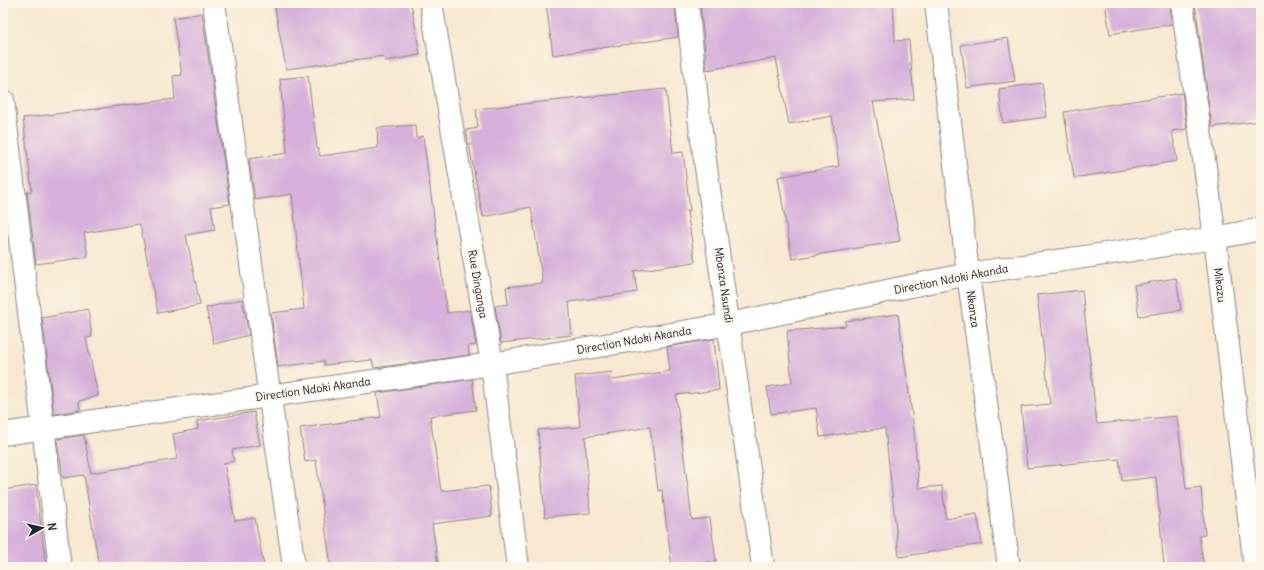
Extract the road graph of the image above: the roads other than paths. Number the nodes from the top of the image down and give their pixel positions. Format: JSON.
{"nodes":[{"id":1,"x":214,"y":3,"type":"edge"},
{"id":2,"x":431,"y":3,"type":"edge"},
{"id":3,"x":687,"y":3,"type":"edge"},
{"id":4,"x":936,"y":3,"type":"edge"},
{"id":5,"x":1182,"y":3,"type":"edge"},
{"id":6,"x":3,"y":100,"type":"edge"},
{"id":7,"x":1261,"y":229,"type":"edge"},
{"id":8,"x":1215,"y":238,"type":"junction"},
{"id":9,"x":968,"y":274,"type":"junction"},
{"id":10,"x":730,"y":324,"type":"junction"},
{"id":11,"x":492,"y":364,"type":"junction"},
{"id":12,"x":268,"y":395,"type":"junction"},
{"id":13,"x":44,"y":428,"type":"junction"},
{"id":14,"x":3,"y":434,"type":"edge"},
{"id":15,"x":60,"y":567,"type":"edge"},
{"id":16,"x":294,"y":567,"type":"edge"},
{"id":17,"x":518,"y":567,"type":"edge"},
{"id":18,"x":763,"y":567,"type":"edge"},
{"id":19,"x":1009,"y":567,"type":"edge"},
{"id":20,"x":1255,"y":567,"type":"edge"}],
"edges":[{"from":1,"to":12,"type":"street"},
{"from":2,"to":11,"type":"street","name":"Rue Dinganga"},
{"from":3,"to":10,"type":"street","name":"Mbanza Nsundi"},
{"from":4,"to":9,"type":"street","name":"Nkanza"},
{"from":5,"to":8,"type":"street","name":"Mikazu"},
{"from":6,"to":13,"type":"street"},
{"from":7,"to":8,"type":"street","name":"Direction Ndoki Akanda"},
{"from":8,"to":9,"type":"street","name":"Direction Ndoki Akanda"},
{"from":8,"to":20,"type":"street","name":"Mikazu"},
{"from":9,"to":10,"type":"street","name":"Direction Ndoki Akanda"},
{"from":9,"to":19,"type":"street","name":"Nkanza"},
{"from":10,"to":11,"type":"street","name":"Direction Ndoki Akanda"},
{"from":10,"to":18,"type":"street","name":"Mbanza Nsundi"},
{"from":11,"to":12,"type":"street","name":"Direction Ndoki Akanda"},
{"from":11,"to":17,"type":"street","name":"Rue Dinganga"},
{"from":12,"to":13,"type":"street","name":"Direction Ndoki Akanda"},
{"from":12,"to":16,"type":"street"},
{"from":13,"to":14,"type":"street","name":"Direction Ndoki Akanda"},
{"from":13,"to":15,"type":"street"}]}
